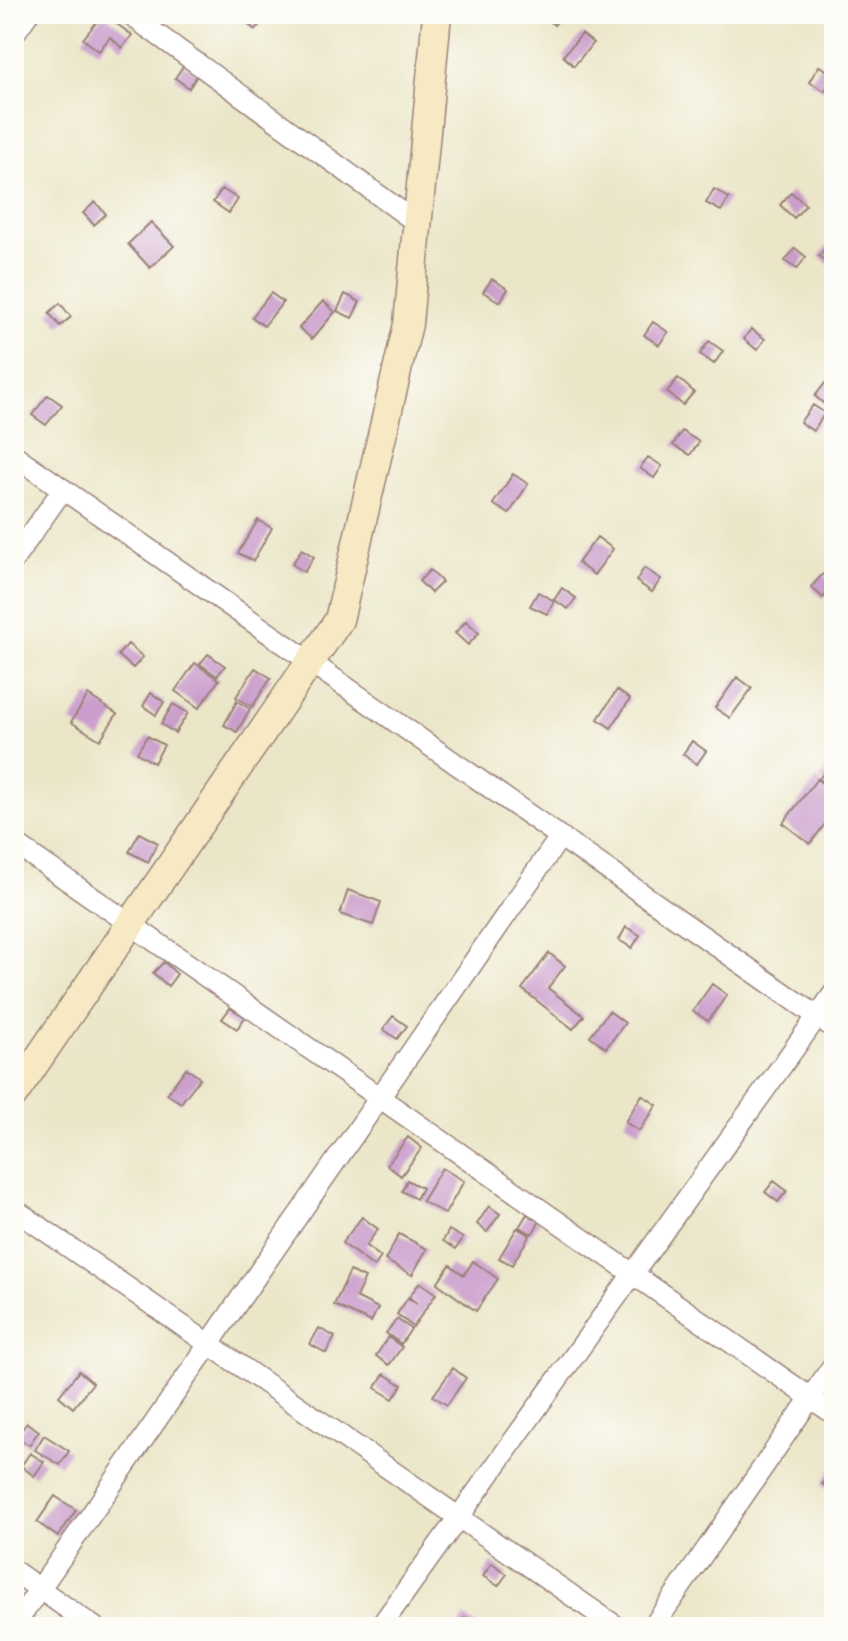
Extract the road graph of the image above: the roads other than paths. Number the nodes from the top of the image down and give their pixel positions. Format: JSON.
{"nodes":[{"id":1,"x":28,"y":14,"type":"edge"},
{"id":2,"x":129,"y":14,"type":"edge"},
{"id":3,"x":437,"y":14,"type":"edge"},
{"id":4,"x":14,"y":34,"type":"edge"},
{"id":5,"x":417,"y":223,"type":"junction"},
{"id":6,"x":14,"y":455,"type":"edge"},
{"id":7,"x":63,"y":489,"type":"junction"},
{"id":8,"x":14,"y":559,"type":"edge"},
{"id":9,"x":311,"y":662,"type":"junction"},
{"id":10,"x":560,"y":837,"type":"junction"},
{"id":11,"x":14,"y":843,"type":"edge"},
{"id":12,"x":131,"y":924,"type":"junction"},
{"id":13,"x":834,"y":993,"type":"edge"},
{"id":14,"x":826,"y":1023,"type":"edge"},
{"id":15,"x":14,"y":1094,"type":"edge"},
{"id":16,"x":380,"y":1097,"type":"junction"},
{"id":17,"x":14,"y":1209,"type":"edge"},
{"id":18,"x":634,"y":1274,"type":"junction"},
{"id":19,"x":209,"y":1344,"type":"junction"},
{"id":20,"x":834,"y":1364,"type":"edge"},
{"id":21,"x":811,"y":1398,"type":"junction"},
{"id":22,"x":834,"y":1414,"type":"edge"},
{"id":23,"x":459,"y":1517,"type":"junction"},
{"id":24,"x":14,"y":1571,"type":"edge"},
{"id":25,"x":40,"y":1589,"type":"junction"},
{"id":26,"x":14,"y":1626,"type":"edge"},
{"id":27,"x":94,"y":1627,"type":"edge"},
{"id":28,"x":380,"y":1627,"type":"edge"},
{"id":29,"x":617,"y":1627,"type":"edge"},
{"id":30,"x":653,"y":1627,"type":"edge"}],
"edges":[{"from":1,"to":4,"type":"street"},
{"from":2,"to":5,"type":"street"},
{"from":3,"to":5,"type":"street"},
{"from":5,"to":9,"type":"street"},
{"from":6,"to":7,"type":"street"},
{"from":7,"to":8,"type":"street"},
{"from":7,"to":9,"type":"street"},
{"from":9,"to":10,"type":"street"},
{"from":9,"to":12,"type":"street"},
{"from":10,"to":14,"type":"street"},
{"from":10,"to":16,"type":"street"},
{"from":11,"to":12,"type":"street"},
{"from":12,"to":15,"type":"street"},
{"from":12,"to":16,"type":"street"},
{"from":13,"to":14,"type":"street"},
{"from":14,"to":18,"type":"street"},
{"from":16,"to":18,"type":"street"},
{"from":16,"to":19,"type":"street"},
{"from":17,"to":19,"type":"street"},
{"from":18,"to":21,"type":"street"},
{"from":18,"to":23,"type":"street"},
{"from":19,"to":23,"type":"street"},
{"from":19,"to":25,"type":"street"},
{"from":20,"to":21,"type":"street"},
{"from":21,"to":22,"type":"street"},
{"from":21,"to":30,"type":"street"},
{"from":23,"to":28,"type":"street"},
{"from":23,"to":29,"type":"street"},
{"from":24,"to":25,"type":"street"},
{"from":25,"to":26,"type":"street"},
{"from":25,"to":27,"type":"street"}]}
